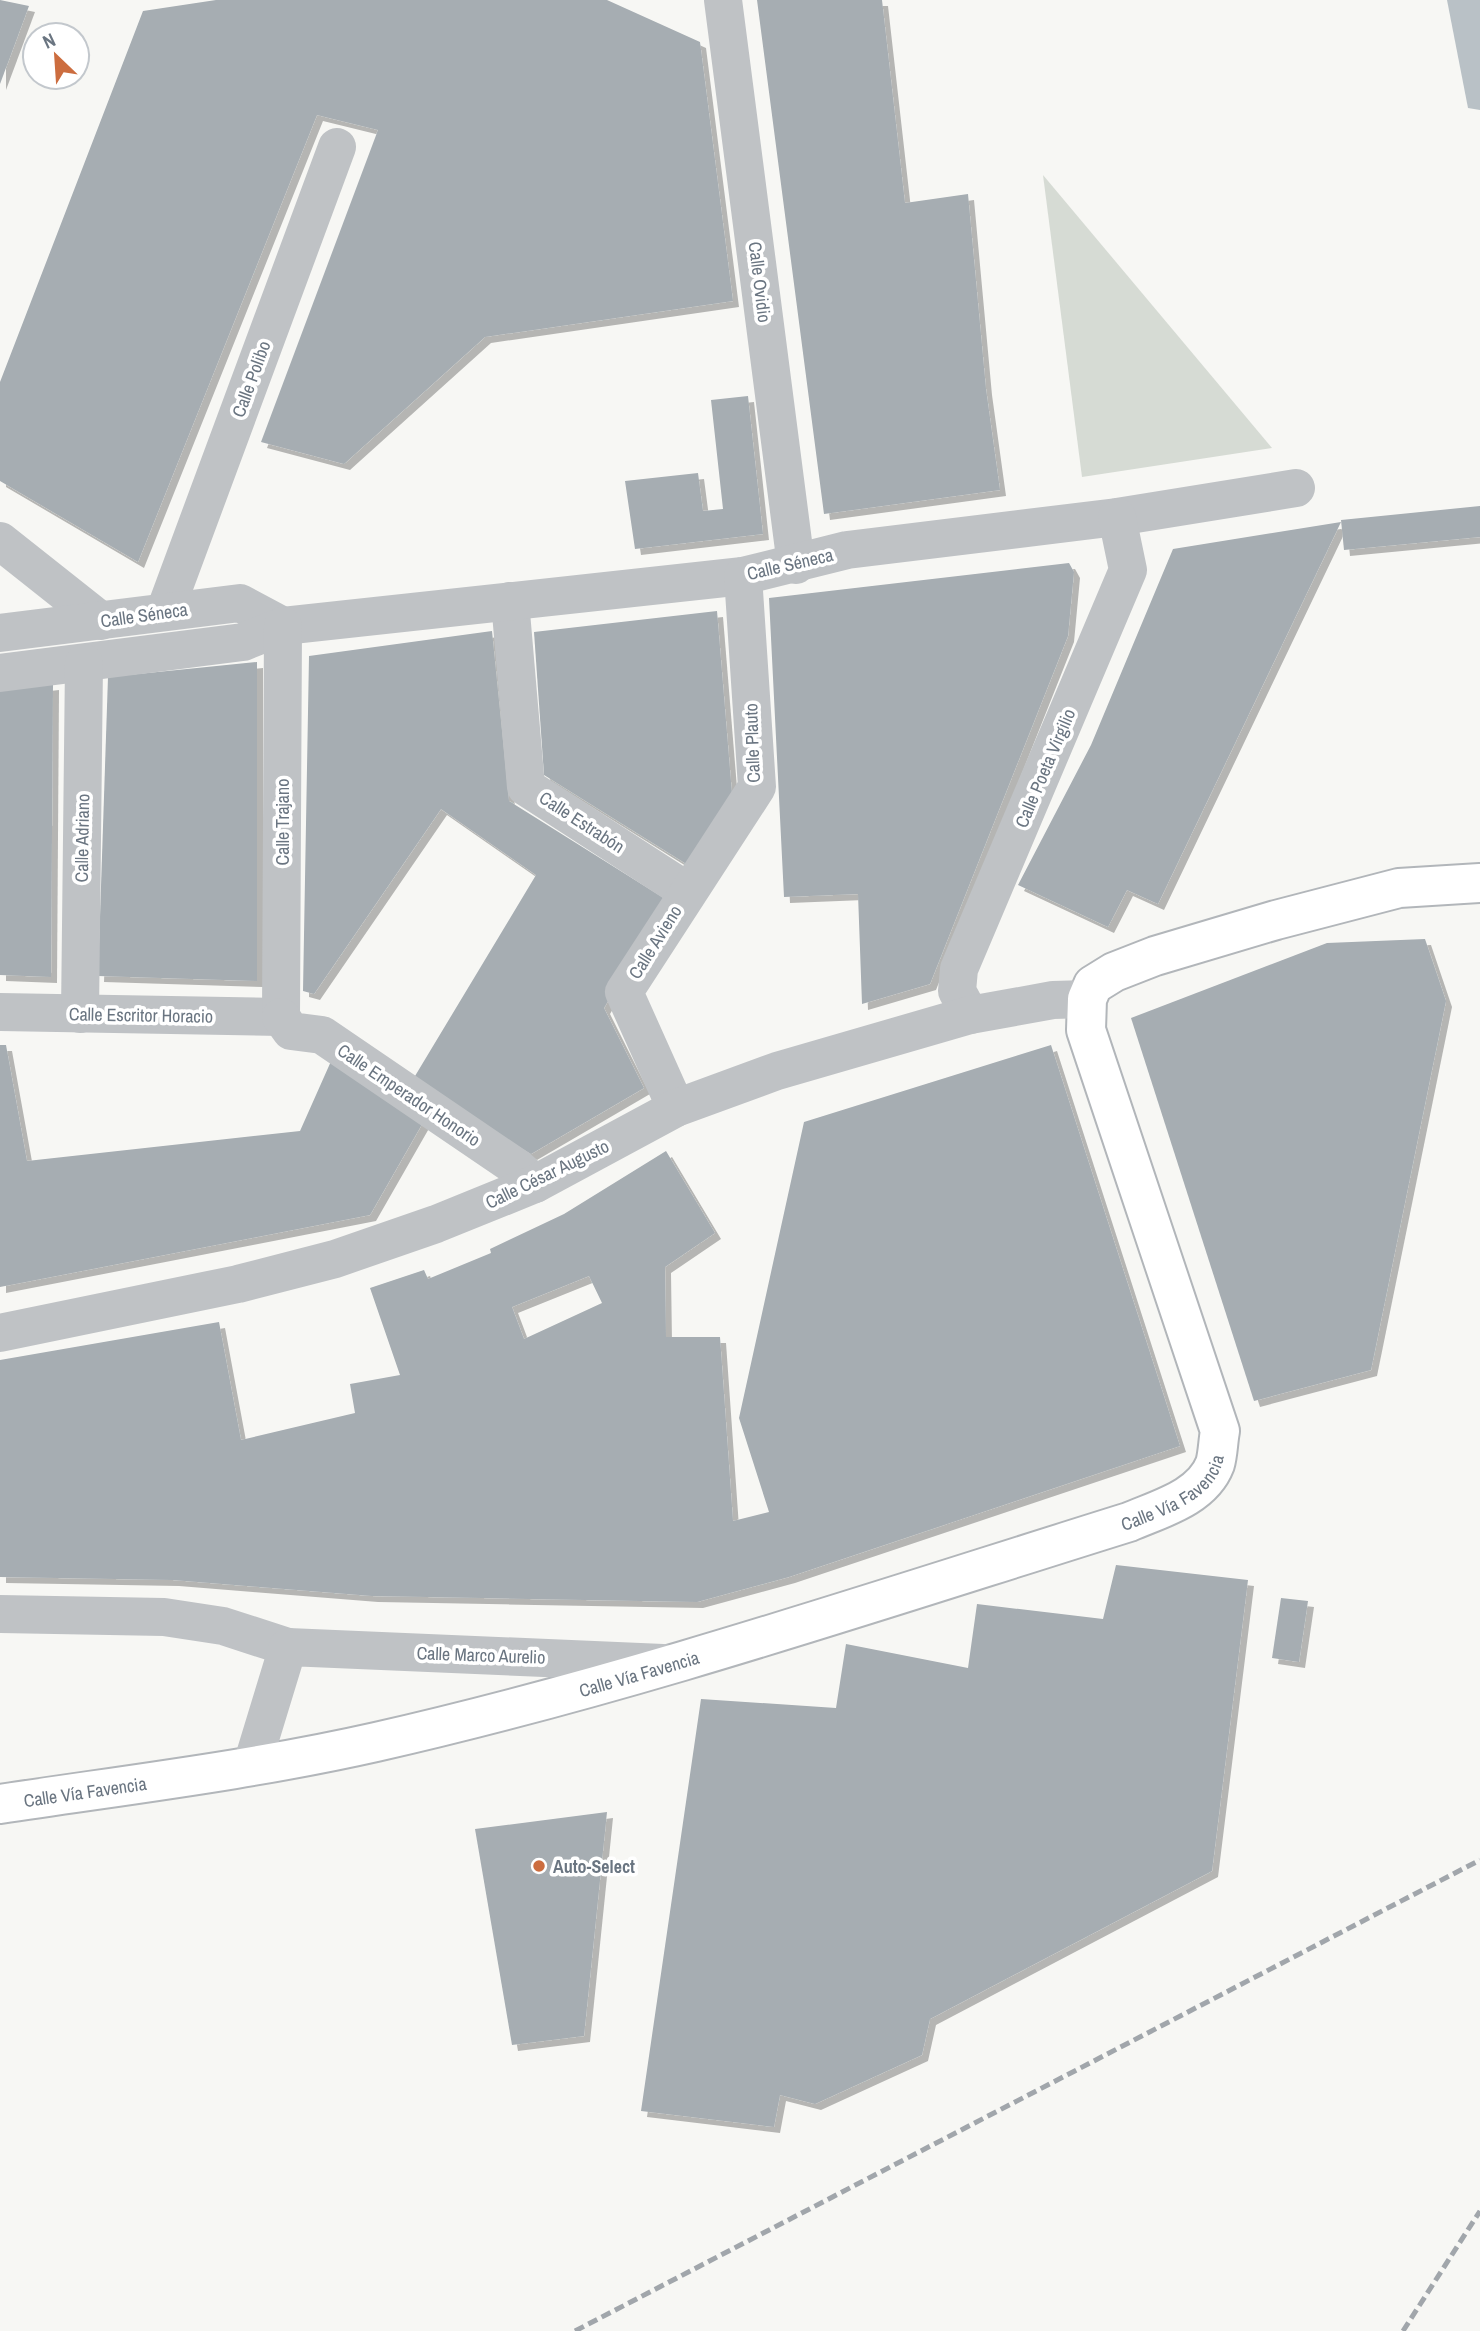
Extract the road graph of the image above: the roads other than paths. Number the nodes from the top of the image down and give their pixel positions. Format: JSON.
{"nodes":[{"id":1,"x":723,"y":0,"type":"edge"},
{"id":2,"x":337,"y":146,"type":"dead end"},
{"id":3,"x":1296,"y":488,"type":"dead end"},
{"id":4,"x":1117,"y":517,"type":"junction"},
{"id":5,"x":0,"y":541,"type":"edge"},
{"id":6,"x":796,"y":565,"type":"junction"},
{"id":7,"x":743,"y":576,"type":"junction"},
{"id":8,"x":510,"y":601,"type":"junction"},
{"id":9,"x":165,"y":611,"type":"junction"},
{"id":10,"x":101,"y":621,"type":"junction"},
{"id":11,"x":283,"y":626,"type":"junction"},
{"id":12,"x":0,"y":633,"type":"edge"},
{"id":13,"x":84,"y":663,"type":"junction"},
{"id":14,"x":0,"y":673,"type":"edge"},
{"id":15,"x":1480,"y":883,"type":"edge"},
{"id":16,"x":687,"y":891,"type":"junction"},
{"id":17,"x":1087,"y":999,"type":"junction"},
{"id":18,"x":0,"y":1012,"type":"edge"},
{"id":19,"x":80,"y":1014,"type":"junction"},
{"id":20,"x":970,"y":1015,"type":"junction"},
{"id":21,"x":281,"y":1017,"type":"junction"},
{"id":22,"x":676,"y":1108,"type":"junction"},
{"id":23,"x":535,"y":1184,"type":"junction"},
{"id":24,"x":0,"y":1333,"type":"edge"},
{"id":25,"x":0,"y":1614,"type":"edge"},
{"id":26,"x":288,"y":1647,"type":"junction"},
{"id":27,"x":673,"y":1664,"type":"junction"},
{"id":28,"x":252,"y":1765,"type":"junction"},
{"id":29,"x":0,"y":1804,"type":"edge"}],
"edges":[{"from":1,"to":6,"type":"street","name":"Calle Ovidio"},
{"from":2,"to":9,"type":"street","name":"Calle Polibo"},
{"from":3,"to":4,"type":"street","name":"Calle Séneca"},
{"from":4,"to":6,"type":"street","name":"Calle Séneca"},
{"from":4,"to":20,"type":"street","name":"Calle Poeta Virgilio"},
{"from":5,"to":10,"type":"street"},
{"from":6,"to":7,"type":"street","name":"Calle Séneca"},
{"from":7,"to":8,"type":"street","name":"Calle Séneca"},
{"from":7,"to":16,"type":"street","name":"Calle Plauto"},
{"from":8,"to":11,"type":"street","name":"Calle Séneca"},
{"from":8,"to":16,"type":"street","name":"Calle Estrabón"},
{"from":9,"to":10,"type":"street","name":"Calle Séneca"},
{"from":9,"to":11,"type":"street","name":"Calle Séneca"},
{"from":10,"to":12,"type":"street","name":"Calle Séneca"},
{"from":11,"to":13,"type":"street","name":"Calle Séneca"},
{"from":11,"to":21,"type":"street","name":"Calle Trajano"},
{"from":13,"to":14,"type":"street","name":"Calle Séneca"},
{"from":13,"to":19,"type":"street","name":"Calle Adriano"},
{"from":15,"to":17,"type":"main road"},
{"from":16,"to":22,"type":"street","name":"Calle Avieno"},
{"from":17,"to":20,"type":"street","name":"Calle César Augusto"},
{"from":17,"to":27,"type":"main road","name":"Calle Vía Favencia"},
{"from":18,"to":19,"type":"street","name":"Calle Escritor Horacio"},
{"from":19,"to":21,"type":"street","name":"Calle Escritor Horacio"},
{"from":20,"to":22,"type":"street","name":"Calle César Augusto"},
{"from":21,"to":23,"type":"street","name":"Calle Emperador Honorio"},
{"from":22,"to":23,"type":"street","name":"Calle César Augusto"},
{"from":23,"to":24,"type":"street","name":"Calle César Augusto"},
{"from":25,"to":26,"type":"street","name":"Calle Marco Aurelio"},
{"from":26,"to":27,"type":"street","name":"Calle Marco Aurelio"},
{"from":26,"to":28,"type":"street"},
{"from":27,"to":28,"type":"main road","name":"Calle Vía Favencia"},
{"from":28,"to":29,"type":"main road","name":"Calle Vía Favencia"}]}
